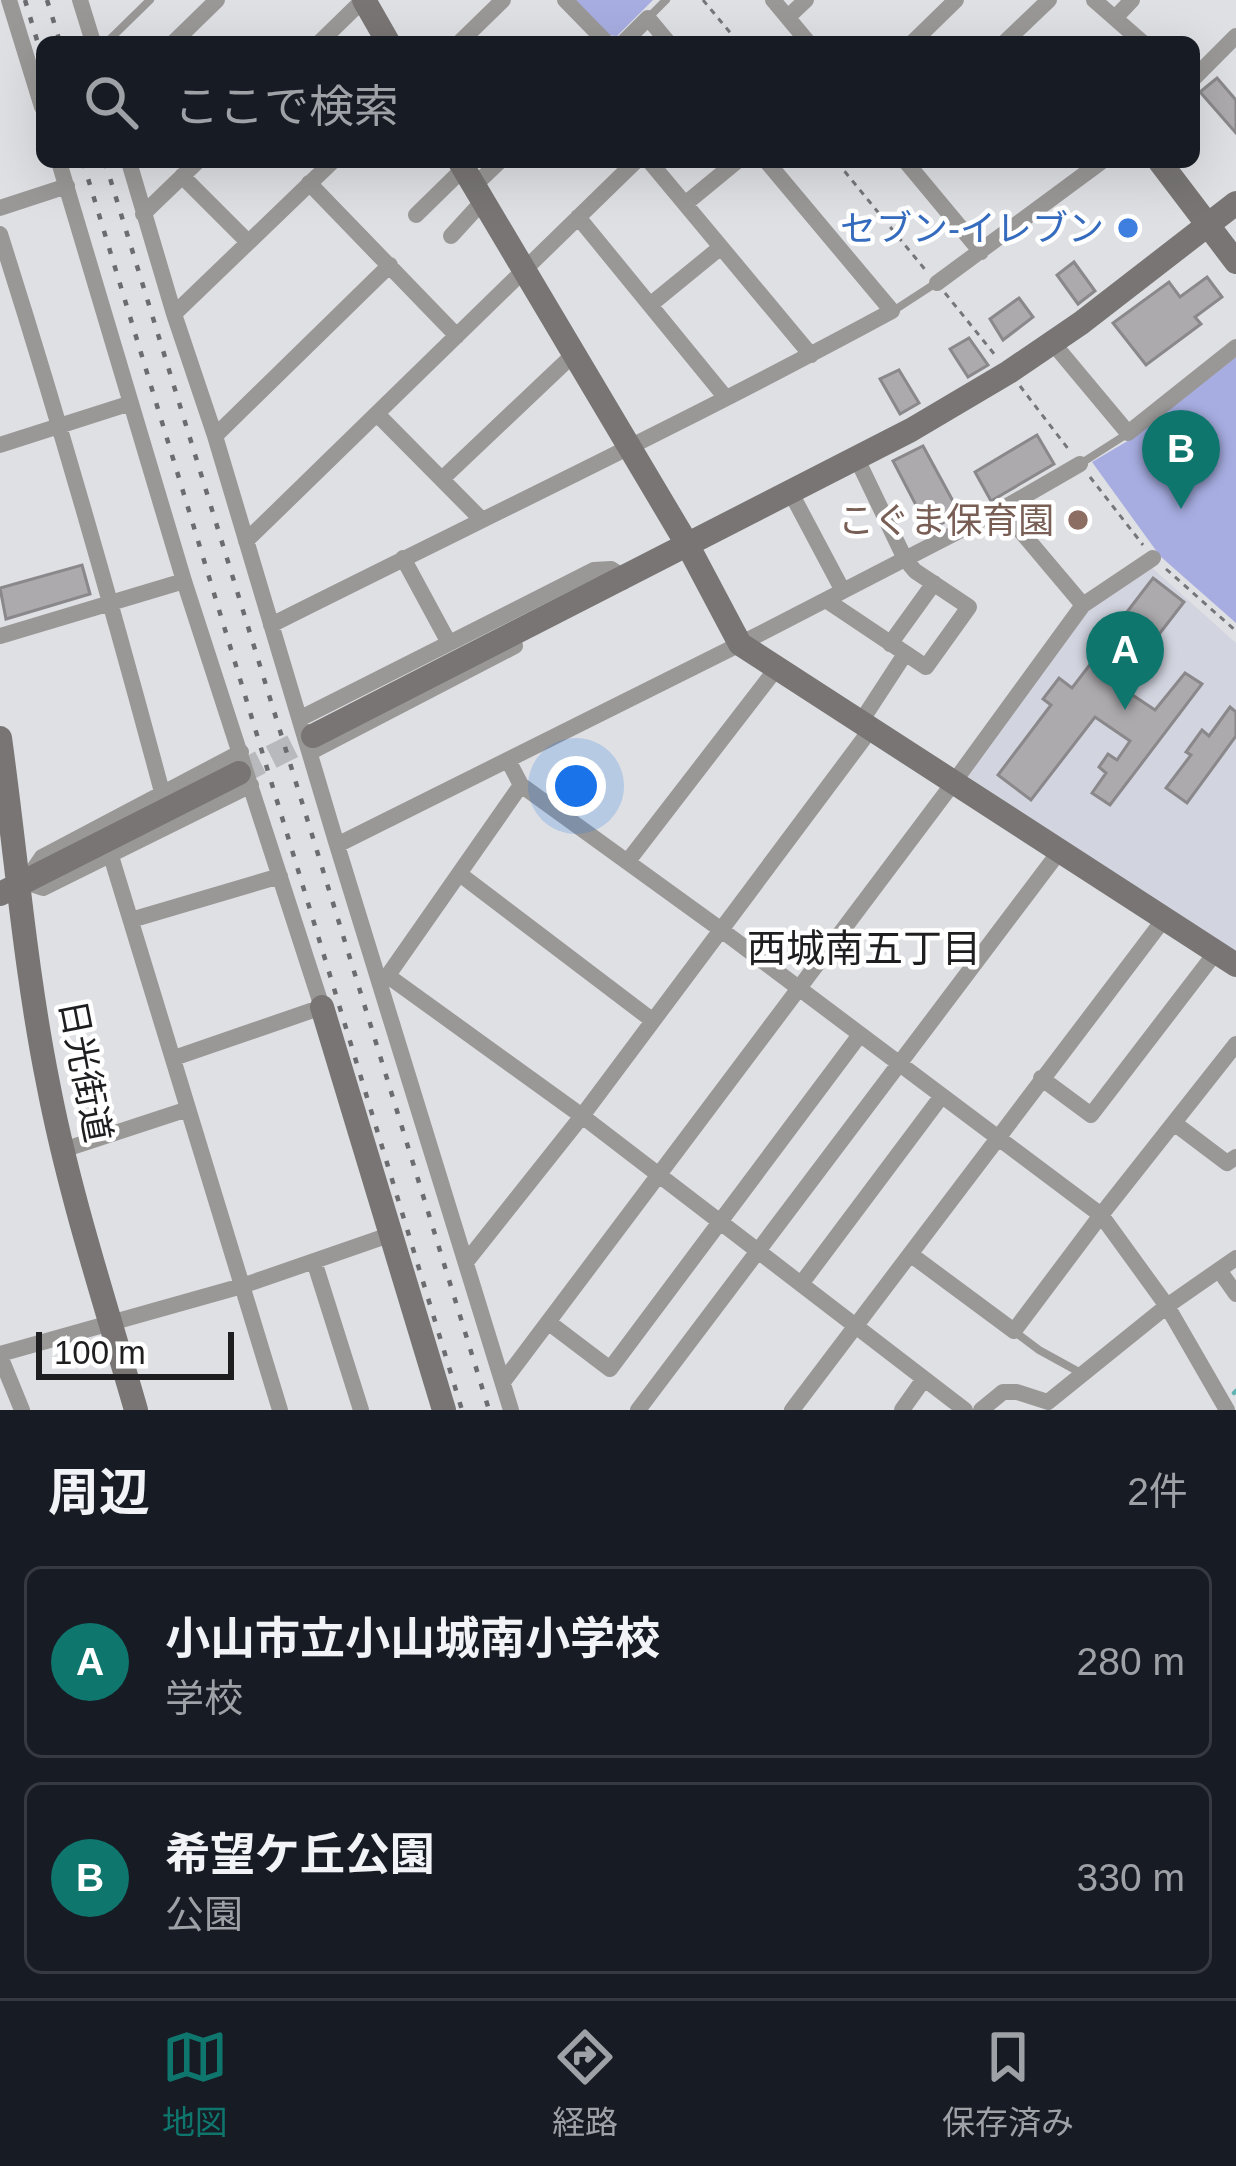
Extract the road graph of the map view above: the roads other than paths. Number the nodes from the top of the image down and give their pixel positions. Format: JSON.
{"nodes":[{"id":1,"x":9,"y":0,"type":"edge"},
{"id":2,"x":80,"y":0,"type":"edge"},
{"id":3,"x":150,"y":0,"type":"edge"},
{"id":4,"x":217,"y":0,"type":"edge"},
{"id":5,"x":363,"y":0,"type":"edge"},
{"id":6,"x":503,"y":0,"type":"edge"},
{"id":7,"x":565,"y":0,"type":"edge"},
{"id":8,"x":665,"y":0,"type":"edge"},
{"id":9,"x":773,"y":0,"type":"edge"},
{"id":10,"x":806,"y":0,"type":"edge"},
{"id":11,"x":956,"y":0,"type":"edge"},
{"id":12,"x":1049,"y":0,"type":"edge"},
{"id":13,"x":1094,"y":0,"type":"edge"},
{"id":14,"x":1132,"y":0,"type":"edge"},
{"id":15,"x":788,"y":17,"type":"junction"},
{"id":16,"x":648,"y":18,"type":"junction"},
{"id":17,"x":1115,"y":18,"type":"junction"},
{"id":18,"x":91,"y":36,"type":"edge"},
{"id":19,"x":113,"y":36,"type":"edge"},
{"id":20,"x":179,"y":36,"type":"edge"},
{"id":21,"x":326,"y":36,"type":"edge"},
{"id":22,"x":384,"y":36,"type":"edge"},
{"id":23,"x":466,"y":36,"type":"edge"},
{"id":24,"x":600,"y":36,"type":"edge"},
{"id":25,"x":630,"y":36,"type":"edge"},
{"id":26,"x":663,"y":36,"type":"edge"},
{"id":27,"x":803,"y":36,"type":"edge"},
{"id":28,"x":919,"y":36,"type":"edge"},
{"id":29,"x":1011,"y":36,"type":"edge"},
{"id":30,"x":1135,"y":36,"type":"edge"},
{"id":31,"x":1236,"y":36,"type":"edge"},
{"id":32,"x":1200,"y":72,"type":"edge"},
{"id":33,"x":36,"y":88,"type":"edge"},
{"id":34,"x":61,"y":168,"type":"edge"},
{"id":35,"x":131,"y":168,"type":"edge"},
{"id":36,"x":190,"y":168,"type":"edge"},
{"id":37,"x":325,"y":168,"type":"edge"},
{"id":38,"x":629,"y":168,"type":"edge"},
{"id":39,"x":655,"y":168,"type":"edge"},
{"id":40,"x":729,"y":168,"type":"edge"},
{"id":41,"x":772,"y":168,"type":"edge"},
{"id":42,"x":911,"y":168,"type":"edge"},
{"id":43,"x":1079,"y":168,"type":"edge"},
{"id":44,"x":1165,"y":168,"type":"edge"},
{"id":45,"x":182,"y":176,"type":"junction"},
{"id":46,"x":470,"y":179,"type":"edge"},
{"id":47,"x":309,"y":183,"type":"junction"},
{"id":48,"x":67,"y":186,"type":"junction"},
{"id":49,"x":1236,"y":203,"type":"edge"},
{"id":50,"x":685,"y":204,"type":"junction"},
{"id":51,"x":0,"y":208,"type":"edge"},
{"id":52,"x":143,"y":214,"type":"junction"},
{"id":53,"x":416,"y":215,"type":"dead end"},
{"id":54,"x":578,"y":217,"type":"junction"},
{"id":55,"x":1209,"y":226,"type":"junction"},
{"id":56,"x":0,"y":234,"type":"edge"},
{"id":57,"x":451,"y":236,"type":"dead end"},
{"id":58,"x":248,"y":242,"type":"junction"},
{"id":59,"x":721,"y":247,"type":"junction"},
{"id":60,"x":981,"y":253,"type":"junction"},
{"id":61,"x":1236,"y":262,"type":"edge"},
{"id":62,"x":390,"y":265,"type":"junction"},
{"id":63,"x":524,"y":270,"type":"junction"},
{"id":64,"x":937,"y":283,"type":"joint"},
{"id":65,"x":650,"y":305,"type":"junction"},
{"id":66,"x":892,"y":311,"type":"junction"},
{"id":67,"x":174,"y":314,"type":"junction"},
{"id":68,"x":457,"y":336,"type":"junction"},
{"id":69,"x":1052,"y":343,"type":"junction"},
{"id":70,"x":1236,"y":347,"type":"edge"},
{"id":71,"x":574,"y":353,"type":"junction"},
{"id":72,"x":811,"y":355,"type":"junction"},
{"id":73,"x":726,"y":398,"type":"junction"},
{"id":74,"x":131,"y":403,"type":"junction"},
{"id":75,"x":377,"y":413,"type":"junction"},
{"id":76,"x":60,"y":426,"type":"junction"},
{"id":77,"x":1128,"y":433,"type":"junction"},
{"id":78,"x":215,"y":436,"type":"junction"},
{"id":79,"x":0,"y":445,"type":"edge"},
{"id":80,"x":630,"y":449,"type":"junction"},
{"id":81,"x":856,"y":459,"type":"junction"},
{"id":82,"x":1080,"y":464,"type":"joint"},
{"id":83,"x":442,"y":479,"type":"junction"},
{"id":84,"x":791,"y":493,"type":"junction"},
{"id":85,"x":1002,"y":509,"type":"junction"},
{"id":86,"x":481,"y":519,"type":"junction"},
{"id":87,"x":245,"y":542,"type":"junction"},
{"id":88,"x":687,"y":544,"type":"junction"},
{"id":89,"x":403,"y":558,"type":"junction"},
{"id":90,"x":1153,"y":558,"type":"road end"},
{"id":91,"x":905,"y":559,"type":"junction"},
{"id":92,"x":623,"y":577,"type":"junction"},
{"id":93,"x":184,"y":581,"type":"junction"},
{"id":94,"x":934,"y":583,"type":"junction"},
{"id":95,"x":834,"y":596,"type":"junction"},
{"id":96,"x":112,"y":604,"type":"junction"},
{"id":97,"x":1083,"y":604,"type":"junction"},
{"id":98,"x":271,"y":625,"type":"junction"},
{"id":99,"x":0,"y":636,"type":"edge"},
{"id":100,"x":449,"y":643,"type":"junction"},
{"id":101,"x":740,"y":644,"type":"junction"},
{"id":102,"x":898,"y":649,"type":"junction"},
{"id":103,"x":776,"y":669,"type":"junction"},
{"id":104,"x":865,"y":726,"type":"junction"},
{"id":105,"x":308,"y":735,"type":"junction"},
{"id":106,"x":0,"y":738,"type":"edge"},
{"id":107,"x":509,"y":762,"type":"junction"},
{"id":108,"x":244,"y":770,"type":"junction"},
{"id":109,"x":954,"y":782,"type":"junction"},
{"id":110,"x":521,"y":785,"type":"junction"},
{"id":111,"x":162,"y":793,"type":"junction"},
{"id":112,"x":5,"y":805,"type":"edge"},
{"id":113,"x":337,"y":845,"type":"junction"},
{"id":114,"x":1059,"y":852,"type":"junction"},
{"id":115,"x":111,"y":856,"type":"junction"},
{"id":116,"x":628,"y":861,"type":"junction"},
{"id":117,"x":461,"y":875,"type":"junction"},
{"id":118,"x":280,"y":876,"type":"junction"},
{"id":119,"x":14,"y":887,"type":"edge"},
{"id":120,"x":1164,"y":919,"type":"junction"},
{"id":121,"x":131,"y":920,"type":"junction"},
{"id":122,"x":720,"y":929,"type":"junction"},
{"id":123,"x":1226,"y":958,"type":"edge"},
{"id":124,"x":384,"y":981,"type":"junction"},
{"id":125,"x":799,"y":990,"type":"junction"},
{"id":126,"x":322,"y":1007,"type":"junction"},
{"id":127,"x":652,"y":1020,"type":"junction"},
{"id":128,"x":860,"y":1036,"type":"junction"},
{"id":129,"x":1236,"y":1043,"type":"edge"},
{"id":130,"x":174,"y":1058,"type":"junction"},
{"id":131,"x":899,"y":1066,"type":"junction"},
{"id":132,"x":1042,"y":1078,"type":"junction"},
{"id":133,"x":941,"y":1097,"type":"junction"},
{"id":134,"x":188,"y":1108,"type":"junction"},
{"id":135,"x":582,"y":1116,"type":"junction"},
{"id":136,"x":1174,"y":1123,"type":"junction"},
{"id":137,"x":996,"y":1139,"type":"junction"},
{"id":138,"x":63,"y":1150,"type":"junction"},
{"id":139,"x":1236,"y":1157,"type":"edge"},
{"id":140,"x":657,"y":1175,"type":"junction"},
{"id":141,"x":1101,"y":1215,"type":"junction"},
{"id":142,"x":718,"y":1221,"type":"junction"},
{"id":143,"x":392,"y":1234,"type":"junction"},
{"id":144,"x":759,"y":1252,"type":"junction"},
{"id":145,"x":910,"y":1253,"type":"junction"},
{"id":146,"x":1236,"y":1258,"type":"edge"},
{"id":147,"x":314,"y":1261,"type":"junction"},
{"id":148,"x":466,"y":1262,"type":"junction"},
{"id":149,"x":1219,"y":1270,"type":"junction"},
{"id":150,"x":801,"y":1285,"type":"junction"},
{"id":151,"x":242,"y":1286,"type":"junction"},
{"id":152,"x":1236,"y":1294,"type":"edge"},
{"id":153,"x":1167,"y":1306,"type":"junction"},
{"id":154,"x":548,"y":1322,"type":"junction"},
{"id":155,"x":111,"y":1324,"type":"junction"},
{"id":156,"x":854,"y":1326,"type":"junction"},
{"id":157,"x":1014,"y":1331,"type":"junction"},
{"id":158,"x":0,"y":1355,"type":"edge"},
{"id":159,"x":1084,"y":1375,"type":"junction"},
{"id":160,"x":924,"y":1379,"type":"junction"},
{"id":161,"x":502,"y":1382,"type":"junction"},
{"id":162,"x":1230,"y":1409,"type":"edge"},
{"id":163,"x":22,"y":1410,"type":"edge"},
{"id":164,"x":136,"y":1410,"type":"edge"},
{"id":165,"x":280,"y":1410,"type":"edge"},
{"id":166,"x":361,"y":1410,"type":"edge"},
{"id":167,"x":444,"y":1410,"type":"edge"},
{"id":168,"x":511,"y":1410,"type":"edge"},
{"id":169,"x":638,"y":1410,"type":"edge"},
{"id":170,"x":792,"y":1410,"type":"edge"},
{"id":171,"x":902,"y":1410,"type":"edge"},
{"id":172,"x":965,"y":1410,"type":"edge"},
{"id":173,"x":982,"y":1410,"type":"edge"}],
"edges":[{"from":1,"to":33,"type":"street"},
{"from":2,"to":18,"type":"street"},
{"from":3,"to":19,"type":"lane"},
{"from":4,"to":20,"type":"street"},
{"from":5,"to":21,"type":"street"},
{"from":5,"to":22,"type":"street"},
{"from":6,"to":23,"type":"street"},
{"from":7,"to":24,"type":"street"},
{"from":8,"to":16,"type":"lane"},
{"from":9,"to":15,"type":"street"},
{"from":10,"to":15,"type":"street"},
{"from":11,"to":28,"type":"street"},
{"from":12,"to":29,"type":"street"},
{"from":13,"to":17,"type":"street"},
{"from":14,"to":17,"type":"street"},
{"from":15,"to":27,"type":"street"},
{"from":16,"to":25,"type":"street"},
{"from":16,"to":26,"type":"street"},
{"from":17,"to":30,"type":"street"},
{"from":31,"to":32,"type":"street"},
{"from":34,"to":48,"type":"street"},
{"from":35,"to":52,"type":"street"},
{"from":36,"to":45,"type":"street"},
{"from":37,"to":47,"type":"street"},
{"from":38,"to":54,"type":"street"},
{"from":39,"to":50,"type":"street"},
{"from":40,"to":50,"type":"street"},
{"from":41,"to":66,"type":"street"},
{"from":42,"to":60,"type":"street"},
{"from":43,"to":60,"type":"street"},
{"from":44,"to":55,"type":"street"},
{"from":45,"to":52,"type":"street"},
{"from":45,"to":58,"type":"street"},
{"from":46,"to":53,"type":"street"},
{"from":46,"to":57,"type":"street"},
{"from":46,"to":63,"type":"street"},
{"from":47,"to":58,"type":"street"},
{"from":47,"to":62,"type":"street"},
{"from":48,"to":51,"type":"street"},
{"from":48,"to":74,"type":"street"},
{"from":49,"to":55,"type":"street"},
{"from":50,"to":59,"type":"street"},
{"from":52,"to":67,"type":"street"},
{"from":54,"to":63,"type":"street"},
{"from":54,"to":65,"type":"street"},
{"from":55,"to":61,"type":"street"},
{"from":55,"to":69,"type":"street"},
{"from":56,"to":76,"type":"street"},
{"from":58,"to":67,"type":"street"},
{"from":59,"to":65,"type":"street"},
{"from":59,"to":72,"type":"street"},
{"from":60,"to":64,"type":"street"},
{"from":62,"to":68,"type":"street"},
{"from":62,"to":78,"type":"street"},
{"from":63,"to":68,"type":"street"},
{"from":63,"to":71,"type":"street"},
{"from":64,"to":66,"type":"lane"},
{"from":65,"to":73,"type":"street"},
{"from":66,"to":72,"type":"street"},
{"from":67,"to":78,"type":"street"},
{"from":68,"to":75,"type":"street"},
{"from":69,"to":77,"type":"street"},
{"from":69,"to":81,"type":"street"},
{"from":70,"to":77,"type":"street"},
{"from":71,"to":80,"type":"street"},
{"from":71,"to":83,"type":"street"},
{"from":72,"to":73,"type":"street"},
{"from":73,"to":80,"type":"street"},
{"from":74,"to":76,"type":"street"},
{"from":74,"to":93,"type":"street"},
{"from":75,"to":83,"type":"street"},
{"from":75,"to":87,"type":"street"},
{"from":76,"to":79,"type":"street"},
{"from":76,"to":96,"type":"street"},
{"from":77,"to":82,"type":"lane"},
{"from":78,"to":87,"type":"street"},
{"from":80,"to":86,"type":"street"},
{"from":80,"to":88,"type":"street"},
{"from":81,"to":84,"type":"street"},
{"from":81,"to":91,"type":"street"},
{"from":82,"to":85,"type":"street"},
{"from":83,"to":86,"type":"street"},
{"from":84,"to":88,"type":"street"},
{"from":84,"to":95,"type":"street"},
{"from":85,"to":91,"type":"street"},
{"from":85,"to":97,"type":"street"},
{"from":86,"to":89,"type":"street"},
{"from":87,"to":98,"type":"street"},
{"from":88,"to":92,"type":"street"},
{"from":88,"to":101,"type":"street"},
{"from":89,"to":98,"type":"street"},
{"from":89,"to":100,"type":"street"},
{"from":90,"to":97,"type":"street"},
{"from":91,"to":94,"type":"street"},
{"from":91,"to":95,"type":"street"},
{"from":92,"to":100,"type":"street"},
{"from":92,"to":105,"type":"street"},
{"from":93,"to":96,"type":"street"},
{"from":93,"to":108,"type":"street"},
{"from":94,"to":102,"type":"street"},
{"from":94,"to":102,"type":"street"},
{"from":95,"to":101,"type":"street"},
{"from":95,"to":102,"type":"street"},
{"from":96,"to":99,"type":"street"},
{"from":96,"to":111,"type":"street"},
{"from":97,"to":109,"type":"street"},
{"from":98,"to":105,"type":"street"},
{"from":100,"to":105,"type":"street"},
{"from":101,"to":103,"type":"street"},
{"from":101,"to":107,"type":"street"},
{"from":102,"to":104,"type":"street"},
{"from":103,"to":104,"type":"street"},
{"from":103,"to":116,"type":"street"},
{"from":104,"to":109,"type":"street"},
{"from":104,"to":122,"type":"street"},
{"from":105,"to":113,"type":"street"},
{"from":106,"to":112,"type":"street","name":"日光街道"},
{"from":107,"to":110,"type":"street"},
{"from":107,"to":113,"type":"street"},
{"from":108,"to":111,"type":"street"},
{"from":108,"to":115,"type":"street"},
{"from":108,"to":118,"type":"street"},
{"from":108,"to":119,"type":"street"},
{"from":109,"to":114,"type":"street"},
{"from":109,"to":125,"type":"street"},
{"from":110,"to":116,"type":"street"},
{"from":110,"to":117,"type":"street"},
{"from":111,"to":119,"type":"street"},
{"from":112,"to":119,"type":"street","name":"日光街道"},
{"from":113,"to":124,"type":"street"},
{"from":114,"to":120,"type":"street"},
{"from":114,"to":131,"type":"street"},
{"from":115,"to":119,"type":"street"},
{"from":115,"to":121,"type":"street"},
{"from":116,"to":122,"type":"street"},
{"from":117,"to":124,"type":"street"},
{"from":117,"to":127,"type":"street"},
{"from":118,"to":121,"type":"street"},
{"from":118,"to":126,"type":"street"},
{"from":119,"to":138,"type":"street","name":"日光街道"},
{"from":120,"to":123,"type":"street"},
{"from":120,"to":132,"type":"street"},
{"from":121,"to":130,"type":"street"},
{"from":122,"to":125,"type":"street"},
{"from":122,"to":127,"type":"street"},
{"from":123,"to":132,"type":"street"},
{"from":124,"to":135,"type":"street"},
{"from":124,"to":148,"type":"street"},
{"from":125,"to":128,"type":"street"},
{"from":125,"to":140,"type":"street"},
{"from":126,"to":130,"type":"street"},
{"from":126,"to":143,"type":"street"},
{"from":127,"to":135,"type":"street"},
{"from":128,"to":131,"type":"street"},
{"from":128,"to":142,"type":"street"},
{"from":129,"to":136,"type":"street"},
{"from":130,"to":134,"type":"street"},
{"from":131,"to":133,"type":"street"},
{"from":131,"to":144,"type":"street"},
{"from":132,"to":137,"type":"street"},
{"from":133,"to":137,"type":"street"},
{"from":133,"to":150,"type":"street"},
{"from":134,"to":138,"type":"street"},
{"from":134,"to":151,"type":"street"},
{"from":135,"to":140,"type":"street"},
{"from":135,"to":148,"type":"street"},
{"from":136,"to":139,"type":"street"},
{"from":136,"to":141,"type":"street"},
{"from":137,"to":141,"type":"street"},
{"from":137,"to":145,"type":"street"},
{"from":138,"to":155,"type":"street","name":"日光街道"},
{"from":140,"to":142,"type":"street"},
{"from":140,"to":154,"type":"street"},
{"from":141,"to":153,"type":"street"},
{"from":141,"to":157,"type":"street"},
{"from":142,"to":144,"type":"street"},
{"from":142,"to":154,"type":"street"},
{"from":143,"to":147,"type":"street"},
{"from":143,"to":167,"type":"street"},
{"from":144,"to":150,"type":"street"},
{"from":144,"to":169,"type":"street"},
{"from":145,"to":156,"type":"street"},
{"from":145,"to":157,"type":"street"},
{"from":146,"to":149,"type":"street"},
{"from":147,"to":151,"type":"street"},
{"from":147,"to":166,"type":"street"},
{"from":148,"to":161,"type":"street"},
{"from":149,"to":152,"type":"street"},
{"from":149,"to":153,"type":"street"},
{"from":150,"to":156,"type":"street"},
{"from":151,"to":155,"type":"street"},
{"from":151,"to":165,"type":"street"},
{"from":153,"to":159,"type":"street"},
{"from":153,"to":162,"type":"street"},
{"from":154,"to":161,"type":"street"},
{"from":155,"to":158,"type":"street"},
{"from":155,"to":164,"type":"street","name":"日光街道"},
{"from":156,"to":160,"type":"street"},
{"from":156,"to":170,"type":"street"},
{"from":157,"to":159,"type":"lane"},
{"from":158,"to":163,"type":"street"},
{"from":159,"to":173,"type":"street"},
{"from":160,"to":171,"type":"street"},
{"from":160,"to":172,"type":"street"},
{"from":161,"to":168,"type":"street"}]}
